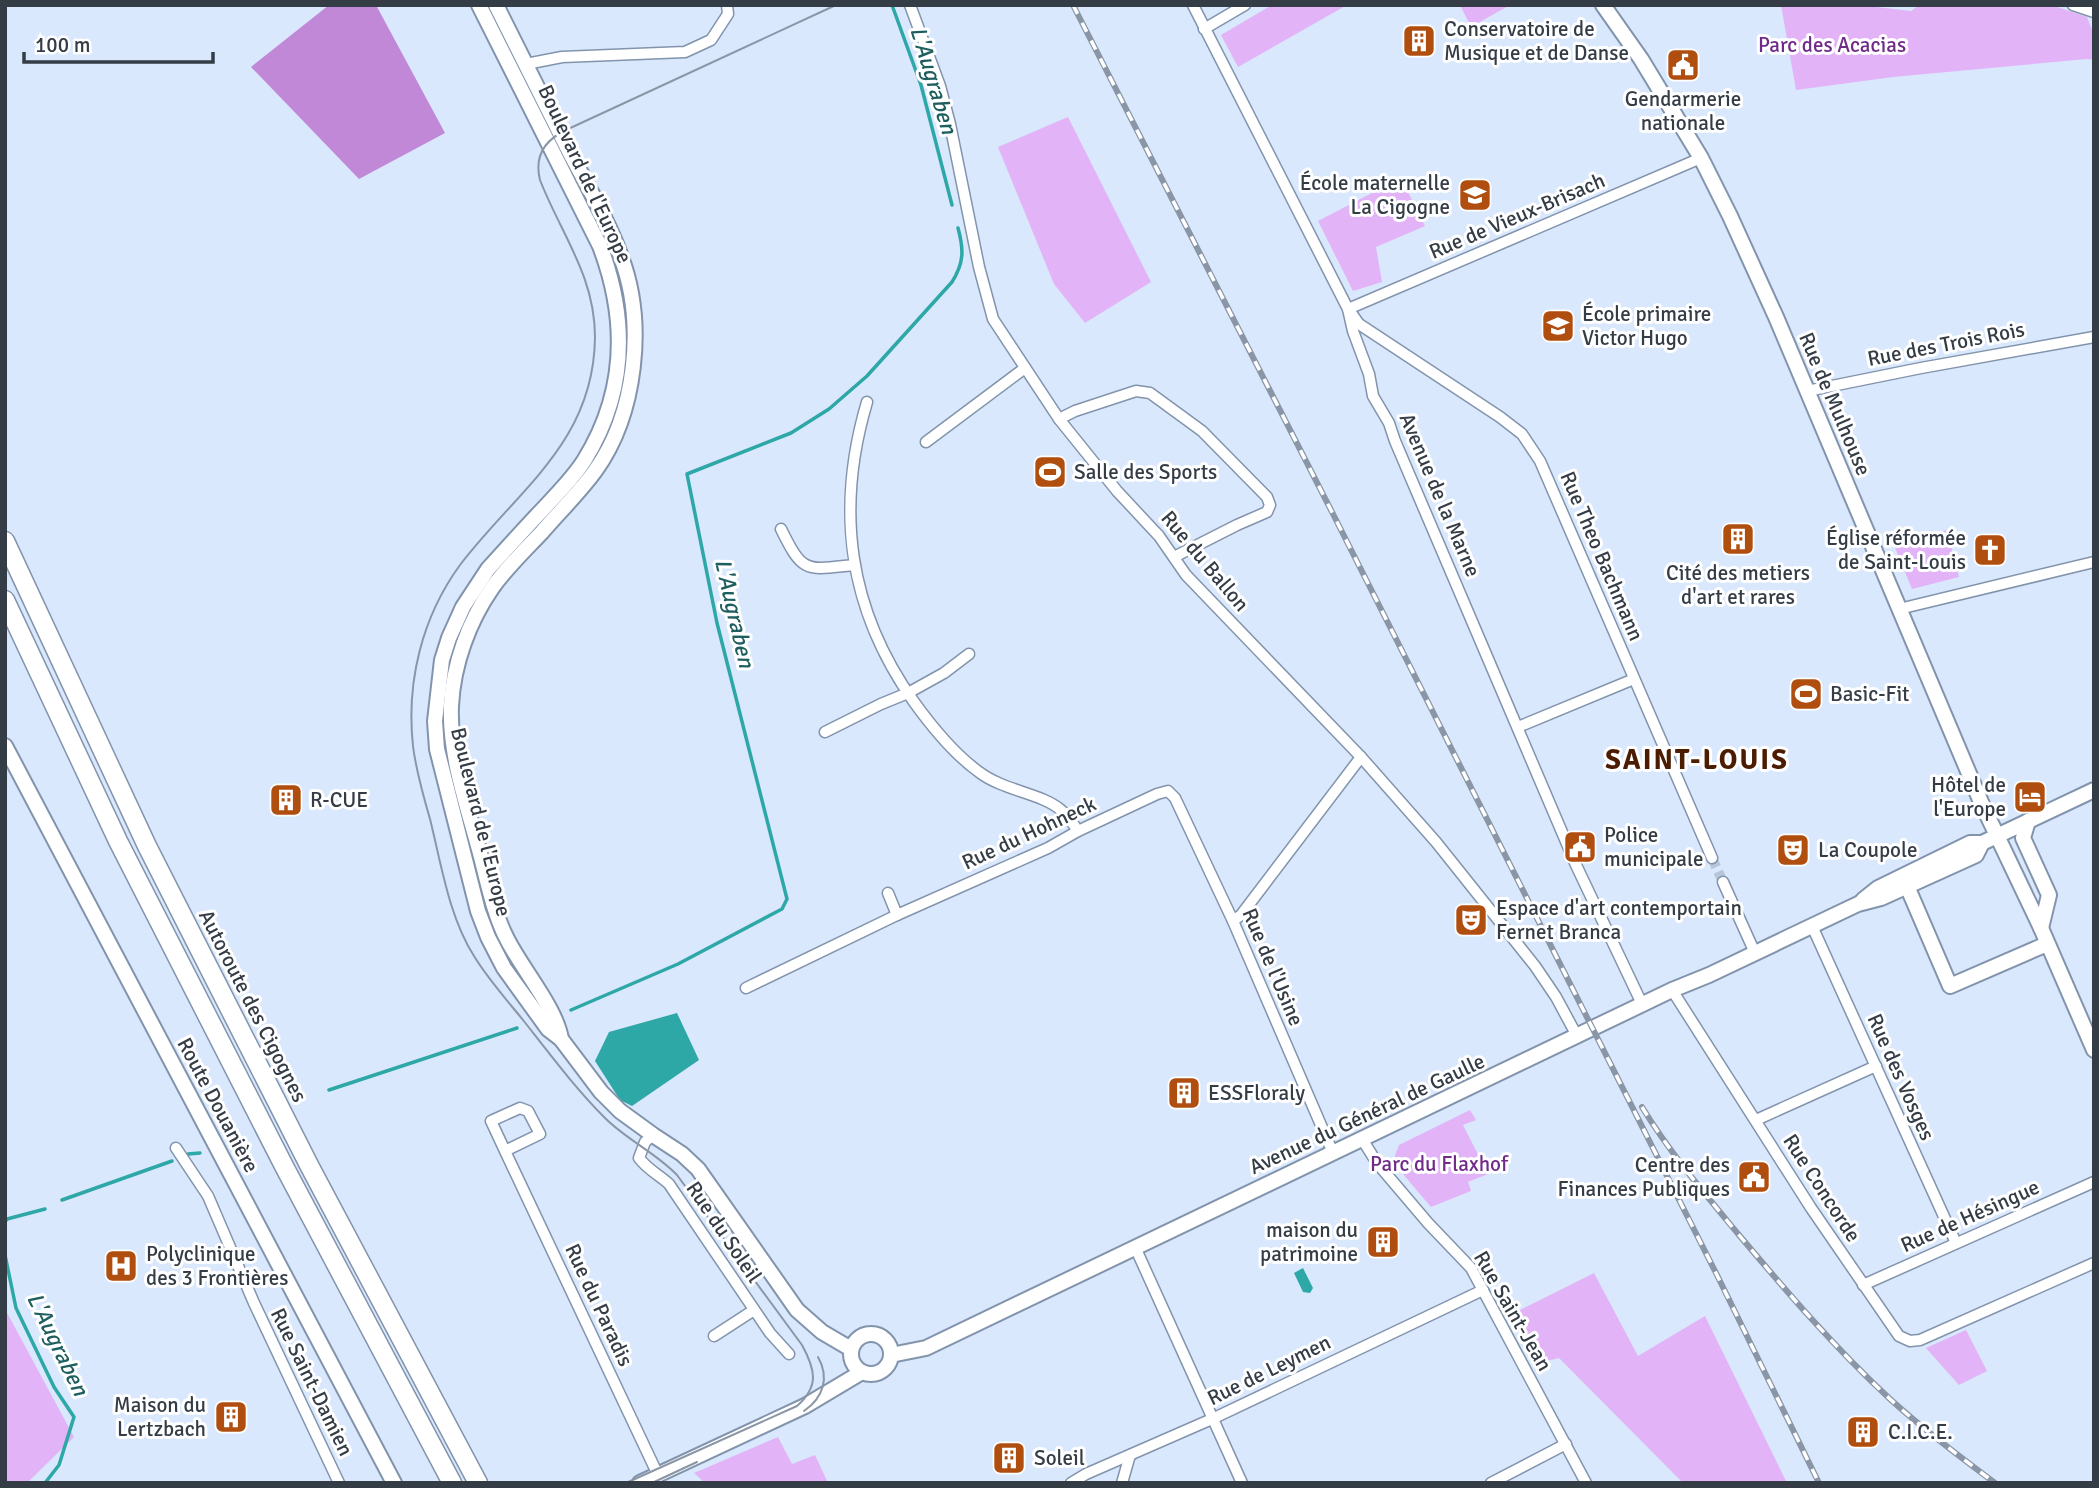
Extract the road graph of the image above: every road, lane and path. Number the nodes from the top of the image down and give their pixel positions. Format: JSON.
{"nodes":[{"id":1,"x":479,"y":5,"type":"edge"},
{"id":2,"x":496,"y":5,"type":"edge"},
{"id":3,"x":727,"y":5,"type":"edge"},
{"id":4,"x":910,"y":5,"type":"edge"},
{"id":5,"x":1193,"y":5,"type":"edge"},
{"id":6,"x":1245,"y":5,"type":"edge"},
{"id":7,"x":1603,"y":5,"type":"edge"},
{"id":8,"x":2073,"y":5,"type":"edge"},
{"id":9,"x":2094,"y":12,"type":"edge"},
{"id":10,"x":1204,"y":29,"type":"junction"},
{"id":11,"x":526,"y":64,"type":"junction"},
{"id":12,"x":1701,"y":158,"type":"junction"},
{"id":13,"x":1348,"y":309,"type":"junction"},
{"id":14,"x":1374,"y":334,"type":"junction"},
{"id":15,"x":2094,"y":337,"type":"edge"},
{"id":16,"x":1361,"y":351,"type":"junction"},
{"id":17,"x":1025,"y":368,"type":"junction"},
{"id":18,"x":1807,"y":391,"type":"junction"},
{"id":19,"x":867,"y":402,"type":"dead end"},
{"id":20,"x":1059,"y":419,"type":"junction"},
{"id":21,"x":926,"y":442,"type":"dead end"},
{"id":22,"x":780,"y":529,"type":"dead end"},
{"id":23,"x":5,"y":541,"type":"edge"},
{"id":24,"x":1174,"y":557,"type":"junction"},
{"id":25,"x":2094,"y":562,"type":"edge"},
{"id":26,"x":854,"y":565,"type":"junction"},
{"id":27,"x":5,"y":600,"type":"edge"},
{"id":28,"x":1899,"y":609,"type":"junction"},
{"id":29,"x":9,"y":614,"type":"edge"},
{"id":30,"x":969,"y":654,"type":"dead end"},
{"id":31,"x":1634,"y":679,"type":"junction"},
{"id":32,"x":908,"y":694,"type":"junction"},
{"id":33,"x":1518,"y":727,"type":"junction"},
{"id":34,"x":825,"y":732,"type":"dead end"},
{"id":35,"x":5,"y":746,"type":"edge"},
{"id":36,"x":1361,"y":757,"type":"junction"},
{"id":37,"x":2094,"y":790,"type":"edge"},
{"id":38,"x":1175,"y":798,"type":"joint"},
{"id":39,"x":2028,"y":821,"type":"junction"},
{"id":40,"x":1078,"y":831,"type":"junction"},
{"id":41,"x":1998,"y":836,"type":"junction"},
{"id":42,"x":1982,"y":843,"type":"junction"},
{"id":43,"x":1712,"y":859,"type":"tunnel mouth"},
{"id":44,"x":1723,"y":882,"type":"tunnel mouth"},
{"id":45,"x":1907,"y":886,"type":"junction"},
{"id":46,"x":888,"y":893,"type":"dead end"},
{"id":47,"x":1858,"y":904,"type":"junction"},
{"id":48,"x":897,"y":915,"type":"junction"},
{"id":49,"x":1233,"y":921,"type":"junction"},
{"id":50,"x":1812,"y":926,"type":"junction"},
{"id":51,"x":2041,"y":928,"type":"junction"},
{"id":52,"x":2048,"y":944,"type":"junction"},
{"id":53,"x":1755,"y":953,"type":"junction"},
{"id":54,"x":746,"y":988,"type":"dead end"},
{"id":55,"x":1672,"y":990,"type":"junction"},
{"id":56,"x":1643,"y":1006,"type":"junction"},
{"id":57,"x":1577,"y":1036,"type":"junction"},
{"id":58,"x":561,"y":1039,"type":"junction"},
{"id":59,"x":2094,"y":1051,"type":"edge"},
{"id":60,"x":1876,"y":1066,"type":"junction"},
{"id":61,"x":1756,"y":1120,"type":"junction"},
{"id":62,"x":653,"y":1135,"type":"junction"},
{"id":63,"x":1362,"y":1139,"type":"junction"},
{"id":64,"x":176,"y":1148,"type":"dead end"},
{"id":65,"x":505,"y":1151,"type":"junction"},
{"id":66,"x":1333,"y":1153,"type":"junction"},
{"id":67,"x":2094,"y":1182,"type":"edge"},
{"id":68,"x":1956,"y":1243,"type":"junction"},
{"id":69,"x":1135,"y":1247,"type":"junction"},
{"id":70,"x":2094,"y":1263,"type":"edge"},
{"id":71,"x":1863,"y":1285,"type":"junction"},
{"id":72,"x":1483,"y":1290,"type":"junction"},
{"id":73,"x":754,"y":1310,"type":"junction"},
{"id":74,"x":714,"y":1336,"type":"dead end"},
{"id":75,"x":851,"y":1349,"type":"junction"},
{"id":76,"x":789,"y":1354,"type":"dead end"},
{"id":77,"x":891,"y":1354,"type":"junction"},
{"id":78,"x":862,"y":1372,"type":"junction"},
{"id":79,"x":1212,"y":1419,"type":"junction"},
{"id":80,"x":1566,"y":1444,"type":"junction"},
{"id":81,"x":1129,"y":1455,"type":"junction"},
{"id":82,"x":658,"y":1475,"type":"junction"},
{"id":83,"x":1088,"y":1478,"type":"edge"},
{"id":84,"x":339,"y":1483,"type":"edge"},
{"id":85,"x":394,"y":1483,"type":"edge"},
{"id":86,"x":452,"y":1483,"type":"edge"},
{"id":87,"x":478,"y":1483,"type":"edge"},
{"id":88,"x":640,"y":1483,"type":"edge"},
{"id":89,"x":1071,"y":1483,"type":"edge"},
{"id":90,"x":1122,"y":1483,"type":"edge"},
{"id":91,"x":1242,"y":1483,"type":"edge"},
{"id":92,"x":1491,"y":1483,"type":"edge"},
{"id":93,"x":1587,"y":1483,"type":"edge"}],
"edges":[{"from":1,"to":58,"type":"main road","name":"Boulevard de l'Europe"},
{"from":2,"to":11,"type":"main road","name":"Boulevard de l'Europe"},
{"from":3,"to":11,"type":"street"},
{"from":4,"to":17,"type":"street","name":"Rue du Ballon"},
{"from":5,"to":10,"type":"street","name":"Avenue de la Marne"},
{"from":6,"to":10,"type":"street"},
{"from":7,"to":12,"type":"main road","name":"Rue de Mulhouse"},
{"from":8,"to":9,"type":"street"},
{"from":10,"to":13,"type":"street","name":"Avenue de la Marne"},
{"from":11,"to":58,"type":"main road","name":"Boulevard de l'Europe"},
{"from":12,"to":13,"type":"street","name":"Rue de Vieux-Brisach"},
{"from":12,"to":18,"type":"main road","name":"Rue de Mulhouse"},
{"from":13,"to":14,"type":"street","name":"Rue Theo Bachmann"},
{"from":13,"to":16,"type":"street","name":"Avenue de la Marne"},
{"from":14,"to":16,"type":"street"},
{"from":14,"to":31,"type":"street","name":"Rue Theo Bachmann"},
{"from":15,"to":18,"type":"street","name":"Rue des Trois Rois"},
{"from":16,"to":33,"type":"street","name":"Avenue de la Marne"},
{"from":17,"to":20,"type":"street","name":"Rue du Ballon"},
{"from":17,"to":21,"type":"street"},
{"from":18,"to":28,"type":"main road","name":"Rue de Mulhouse"},
{"from":19,"to":26,"type":"street"},
{"from":20,"to":24,"type":"street","name":"Rue du Ballon"},
{"from":20,"to":24,"type":"street"},
{"from":22,"to":26,"type":"street"},
{"from":23,"to":87,"type":"highway","name":"Autoroute des Cigognes"},
{"from":24,"to":36,"type":"street","name":"Rue du Ballon"},
{"from":25,"to":28,"type":"street"},
{"from":26,"to":32,"type":"street"},
{"from":27,"to":29,"type":"highway"},
{"from":28,"to":41,"type":"main road","name":"Rue de Mulhouse"},
{"from":29,"to":86,"type":"highway"},
{"from":30,"to":32,"type":"street"},
{"from":31,"to":33,"type":"street"},
{"from":31,"to":43,"type":"street","name":"Rue Theo Bachmann"},
{"from":32,"to":34,"type":"street"},
{"from":32,"to":40,"type":"street"},
{"from":33,"to":56,"type":"street","name":"Avenue de la Marne"},
{"from":35,"to":85,"type":"main road","name":"Route Douanière"},
{"from":36,"to":49,"type":"street"},
{"from":36,"to":57,"type":"street","name":"Rue du Ballon"},
{"from":37,"to":39,"type":"main road","name":"Avenue du Général de Gaulle"},
{"from":38,"to":40,"type":"street","name":"Rue du Hohneck"},
{"from":38,"to":49,"type":"street","name":"Rue de l'Usine"},
{"from":39,"to":41,"type":"main road","name":"Avenue du Général de Gaulle"},
{"from":39,"to":51,"type":"main road"},
{"from":40,"to":48,"type":"street","name":"Rue du Hohneck"},
{"from":41,"to":42,"type":"main road","name":"Avenue du Général de Gaulle"},
{"from":41,"to":51,"type":"main road","name":"Rue de Mulhouse"},
{"from":42,"to":45,"type":"main road","name":"Avenue du Général de Gaulle"},
{"from":42,"to":47,"type":"main road","name":"Avenue du Général de Gaulle"},
{"from":44,"to":53,"type":"street"},
{"from":45,"to":47,"type":"main road","name":"Avenue du Général de Gaulle"},
{"from":45,"to":52,"type":"main road"},
{"from":46,"to":48,"type":"street"},
{"from":47,"to":50,"type":"main road","name":"Avenue du Général de Gaulle"},
{"from":48,"to":54,"type":"street","name":"Rue du Hohneck"},
{"from":49,"to":66,"type":"street","name":"Rue de l'Usine"},
{"from":50,"to":53,"type":"main road","name":"Avenue du Général de Gaulle"},
{"from":50,"to":60,"type":"street","name":"Rue des Vosges"},
{"from":51,"to":52,"type":"main road","name":"Rue de Mulhouse"},
{"from":52,"to":59,"type":"main road","name":"Rue de Mulhouse"},
{"from":53,"to":55,"type":"main road","name":"Avenue du Général de Gaulle"},
{"from":55,"to":56,"type":"main road","name":"Avenue du Général de Gaulle"},
{"from":55,"to":61,"type":"street","name":"Rue Concorde"},
{"from":56,"to":57,"type":"main road","name":"Avenue du Général de Gaulle"},
{"from":57,"to":63,"type":"main road","name":"Avenue du Général de Gaulle"},
{"from":58,"to":62,"type":"main road","name":"Boulevard de l'Europe"},
{"from":60,"to":61,"type":"street"},
{"from":60,"to":68,"type":"street","name":"Rue des Vosges"},
{"from":61,"to":71,"type":"street","name":"Rue Concorde"},
{"from":62,"to":73,"type":"street","name":"Rue du Soleil"},
{"from":62,"to":75,"type":"main road","name":"Boulevard de l'Europe"},
{"from":63,"to":66,"type":"main road","name":"Avenue du Général de Gaulle"},
{"from":63,"to":72,"type":"street","name":"Rue Saint-Jean"},
{"from":64,"to":84,"type":"street","name":"Rue Saint-Damien"},
{"from":65,"to":65,"type":"street","name":"Rue du Paradis"},
{"from":65,"to":82,"type":"street","name":"Rue du Paradis"},
{"from":66,"to":69,"type":"main road","name":"Avenue du Général de Gaulle"},
{"from":67,"to":68,"type":"street","name":"Rue de Hésingue"},
{"from":68,"to":71,"type":"street","name":"Rue de Hésingue"},
{"from":69,"to":77,"type":"main road","name":"Avenue du Général de Gaulle"},
{"from":69,"to":79,"type":"street"},
{"from":70,"to":71,"type":"street","name":"Rue Concorde"},
{"from":72,"to":79,"type":"street","name":"Rue de Leymen"},
{"from":72,"to":80,"type":"street","name":"Rue Saint-Jean"},
{"from":73,"to":74,"type":"street"},
{"from":73,"to":76,"type":"street","name":"Rue du Soleil"},
{"from":75,"to":77,"type":"main road"},
{"from":75,"to":78,"type":"main road"},
{"from":77,"to":78,"type":"main road"},
{"from":78,"to":82,"type":"main road"},
{"from":79,"to":81,"type":"street","name":"Rue de Leymen"},
{"from":79,"to":91,"type":"street"},
{"from":80,"to":92,"type":"street"},
{"from":80,"to":93,"type":"street","name":"Rue Saint-Jean"},
{"from":81,"to":83,"type":"street","name":"Rue de Leymen"},
{"from":81,"to":90,"type":"street"},
{"from":82,"to":88,"type":"main road"},
{"from":83,"to":89,"type":"street","name":"Rue de Leymen"}]}
